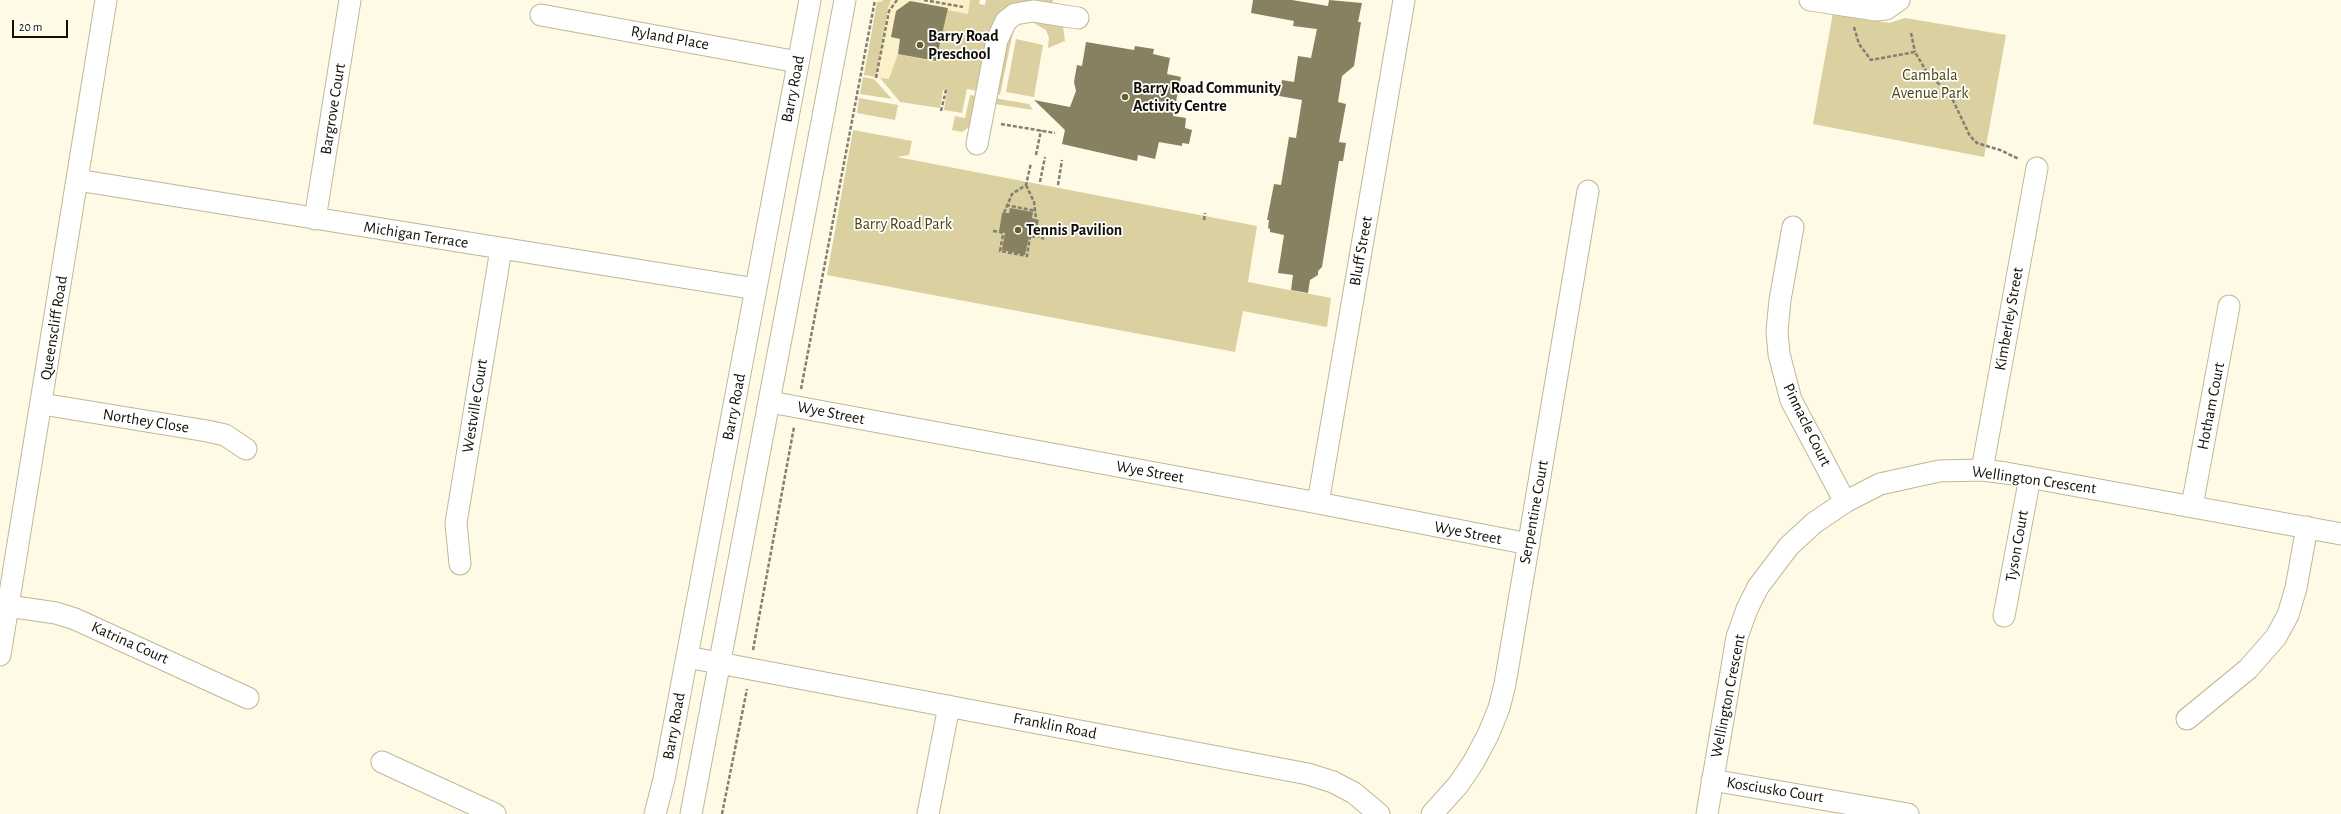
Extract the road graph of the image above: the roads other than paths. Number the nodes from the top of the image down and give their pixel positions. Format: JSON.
{"nodes":[{"id":1,"x":106,"y":0,"type":"edge"},
{"id":2,"x":350,"y":0,"type":"edge"},
{"id":3,"x":810,"y":0,"type":"edge"},
{"id":4,"x":844,"y":0,"type":"edge"},
{"id":5,"x":1404,"y":0,"type":"edge"},
{"id":6,"x":1810,"y":0,"type":"edge"},
{"id":7,"x":1899,"y":0,"type":"edge"},
{"id":8,"x":541,"y":15,"type":"dead end"},
{"id":9,"x":1078,"y":18,"type":"dead end"},
{"id":10,"x":798,"y":62,"type":"junction"},
{"id":11,"x":977,"y":144,"type":"dead end"},
{"id":12,"x":2029,"y":164,"type":"road end"},
{"id":13,"x":77,"y":180,"type":"junction"},
{"id":14,"x":1588,"y":191,"type":"dead end"},
{"id":15,"x":315,"y":219,"type":"junction"},
{"id":16,"x":1793,"y":227,"type":"dead end"},
{"id":17,"x":501,"y":249,"type":"junction"},
{"id":18,"x":756,"y":289,"type":"junction"},
{"id":19,"x":2229,"y":306,"type":"dead end"},
{"id":20,"x":770,"y":402,"type":"junction"},
{"id":21,"x":42,"y":404,"type":"junction"},
{"id":22,"x":246,"y":449,"type":"dead end"},
{"id":23,"x":1982,"y":470,"type":"junction"},
{"id":24,"x":2030,"y":477,"type":"junction"},
{"id":25,"x":1845,"y":502,"type":"junction"},
{"id":26,"x":1318,"y":503,"type":"junction"},
{"id":27,"x":2192,"y":506,"type":"junction"},
{"id":28,"x":2307,"y":527,"type":"junction"},
{"id":29,"x":2341,"y":534,"type":"edge"},
{"id":30,"x":1529,"y":544,"type":"junction"},
{"id":31,"x":460,"y":564,"type":"dead end"},
{"id":32,"x":8,"y":606,"type":"junction"},
{"id":33,"x":2004,"y":616,"type":"dead end"},
{"id":34,"x":0,"y":655,"type":"edge"},
{"id":35,"x":687,"y":657,"type":"junction"},
{"id":36,"x":721,"y":664,"type":"junction"},
{"id":37,"x":248,"y":698,"type":"dead end"},
{"id":38,"x":949,"y":706,"type":"junction"},
{"id":39,"x":2187,"y":719,"type":"dead end"},
{"id":40,"x":382,"y":762,"type":"dead end"},
{"id":41,"x":1712,"y":780,"type":"junction"},
{"id":42,"x":495,"y":814,"type":"edge"},
{"id":43,"x":656,"y":814,"type":"edge"},
{"id":44,"x":691,"y":814,"type":"edge"},
{"id":45,"x":928,"y":814,"type":"edge"},
{"id":46,"x":1379,"y":814,"type":"edge"},
{"id":47,"x":1432,"y":814,"type":"edge"},
{"id":48,"x":1707,"y":814,"type":"edge"},
{"id":49,"x":1908,"y":814,"type":"edge"}],
"edges":[{"from":1,"to":13,"type":"street","name":"Queenscliff Road"},
{"from":2,"to":15,"type":"street","name":"Bargrove Court"},
{"from":3,"to":10,"type":"street","name":"Barry Road"},
{"from":4,"to":20,"type":"street"},
{"from":5,"to":26,"type":"street","name":"Bluff Street"},
{"from":6,"to":7,"type":"street"},
{"from":8,"to":10,"type":"street","name":"Ryland Place"},
{"from":9,"to":11,"type":"street"},
{"from":10,"to":18,"type":"street","name":"Barry Road"},
{"from":12,"to":23,"type":"street","name":"Kimberley Street"},
{"from":13,"to":15,"type":"street","name":"Michigan Terrace"},
{"from":13,"to":21,"type":"street","name":"Queenscliff Road"},
{"from":14,"to":30,"type":"street","name":"Serpentine Court"},
{"from":15,"to":17,"type":"street","name":"Michigan Terrace"},
{"from":16,"to":25,"type":"street","name":"Pinnacle Court"},
{"from":17,"to":18,"type":"street","name":"Michigan Terrace"},
{"from":17,"to":31,"type":"street","name":"Westville Court"},
{"from":18,"to":35,"type":"street","name":"Barry Road"},
{"from":19,"to":27,"type":"street","name":"Hotham Court"},
{"from":20,"to":26,"type":"street","name":"Wye Street"},
{"from":20,"to":36,"type":"street"},
{"from":21,"to":22,"type":"street","name":"Northey Close"},
{"from":21,"to":32,"type":"street","name":"Queenscliff Road"},
{"from":23,"to":24,"type":"street","name":"Wellington Crescent"},
{"from":23,"to":25,"type":"street","name":"Wellington Crescent"},
{"from":24,"to":27,"type":"street","name":"Wellington Crescent"},
{"from":24,"to":33,"type":"street","name":"Tyson Court"},
{"from":25,"to":41,"type":"street","name":"Wellington Crescent"},
{"from":26,"to":30,"type":"street","name":"Wye Street"},
{"from":27,"to":28,"type":"street","name":"Wellington Crescent"},
{"from":28,"to":29,"type":"street","name":"Wellington Crescent"},
{"from":28,"to":39,"type":"street"},
{"from":30,"to":47,"type":"street","name":"Serpentine Court"},
{"from":32,"to":34,"type":"street","name":"Queenscliff Road"},
{"from":32,"to":37,"type":"street","name":"Katrina Court"},
{"from":35,"to":36,"type":"street","name":"Franklin Road"},
{"from":35,"to":43,"type":"street","name":"Barry Road"},
{"from":36,"to":38,"type":"street","name":"Franklin Road"},
{"from":36,"to":44,"type":"street"},
{"from":38,"to":45,"type":"street"},
{"from":38,"to":46,"type":"street","name":"Franklin Road"},
{"from":40,"to":42,"type":"street"},
{"from":41,"to":48,"type":"street","name":"Wellington Crescent"},
{"from":41,"to":49,"type":"street","name":"Kosciusko Court"}]}
